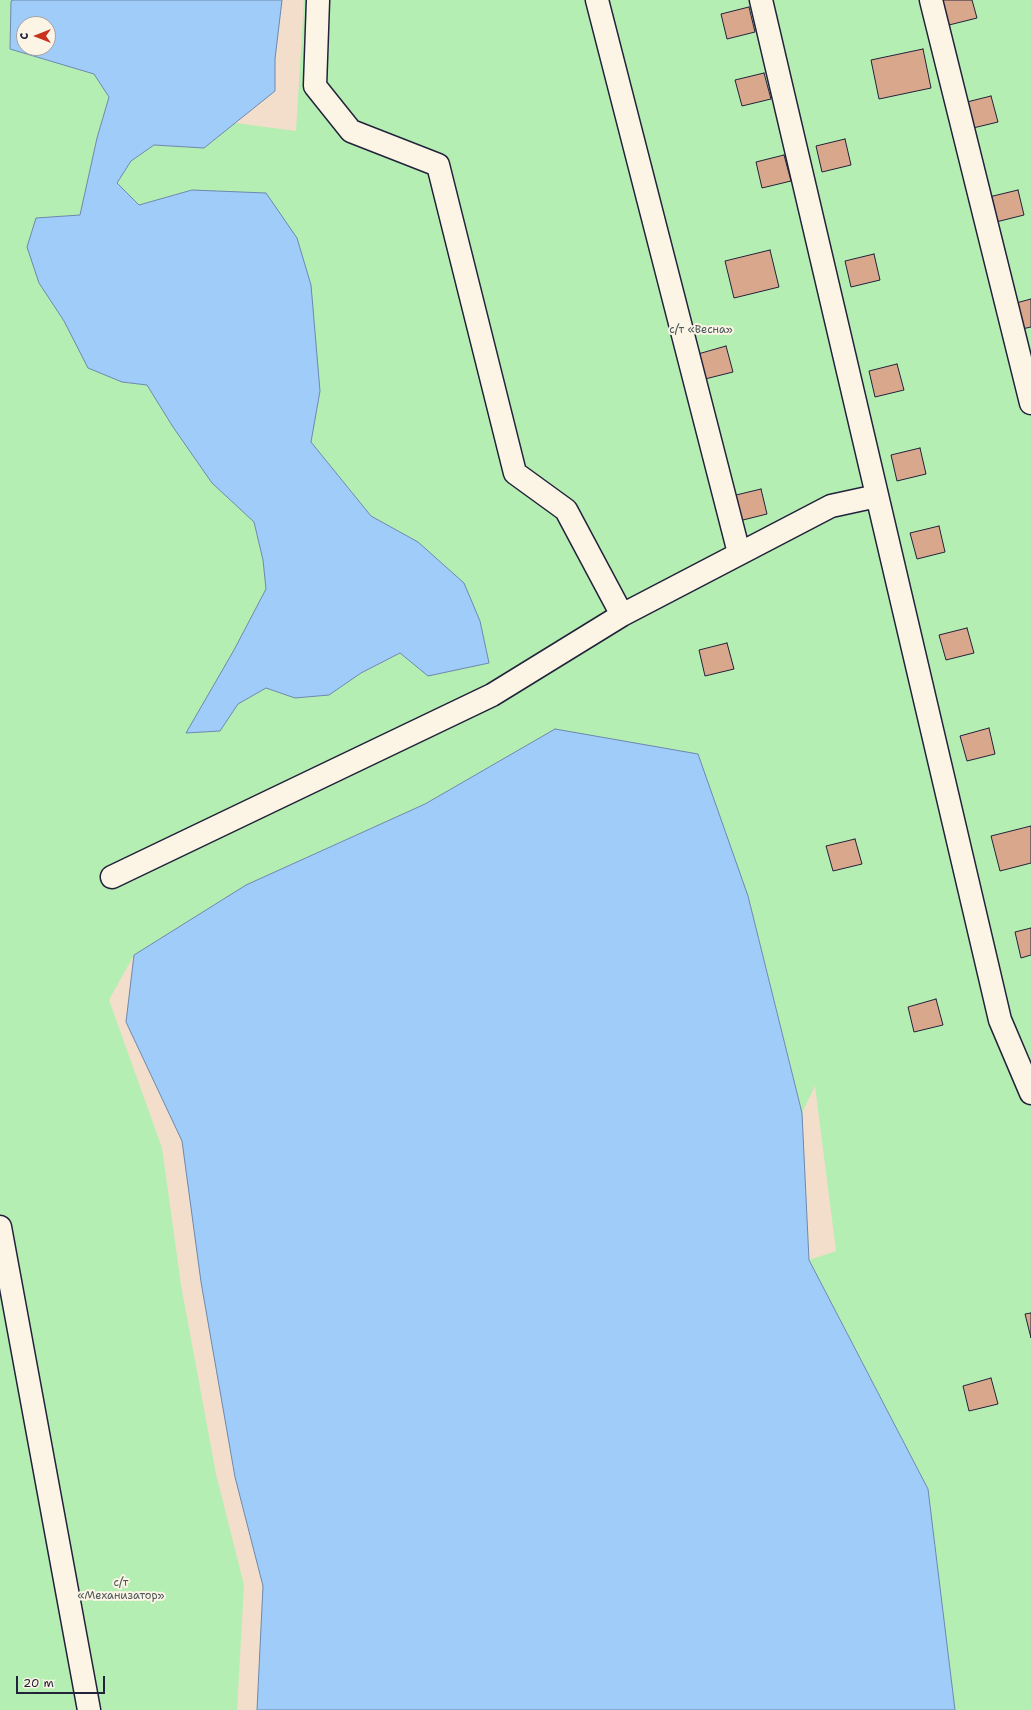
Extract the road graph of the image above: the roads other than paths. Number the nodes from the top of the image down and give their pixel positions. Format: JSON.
{"nodes":[{"id":1,"x":318,"y":0,"type":"edge"},
{"id":2,"x":597,"y":0,"type":"edge"},
{"id":3,"x":761,"y":0,"type":"edge"},
{"id":4,"x":931,"y":0,"type":"edge"},
{"id":5,"x":1031,"y":403,"type":"edge"},
{"id":6,"x":877,"y":496,"type":"junction"},
{"id":7,"x":739,"y":554,"type":"junction"},
{"id":8,"x":622,"y":615,"type":"junction"},
{"id":9,"x":112,"y":877,"type":"dead end"},
{"id":10,"x":1031,"y":1093,"type":"edge"},
{"id":11,"x":0,"y":1227,"type":"edge"},
{"id":12,"x":89,"y":1710,"type":"edge"}],
"edges":[{"from":1,"to":8,"type":"lane"},
{"from":2,"to":7,"type":"lane"},
{"from":3,"to":6,"type":"lane"},
{"from":4,"to":5,"type":"lane"},
{"from":6,"to":7,"type":"lane"},
{"from":6,"to":10,"type":"lane"},
{"from":7,"to":8,"type":"lane"},
{"from":8,"to":9,"type":"lane"},
{"from":11,"to":12,"type":"lane"}]}
